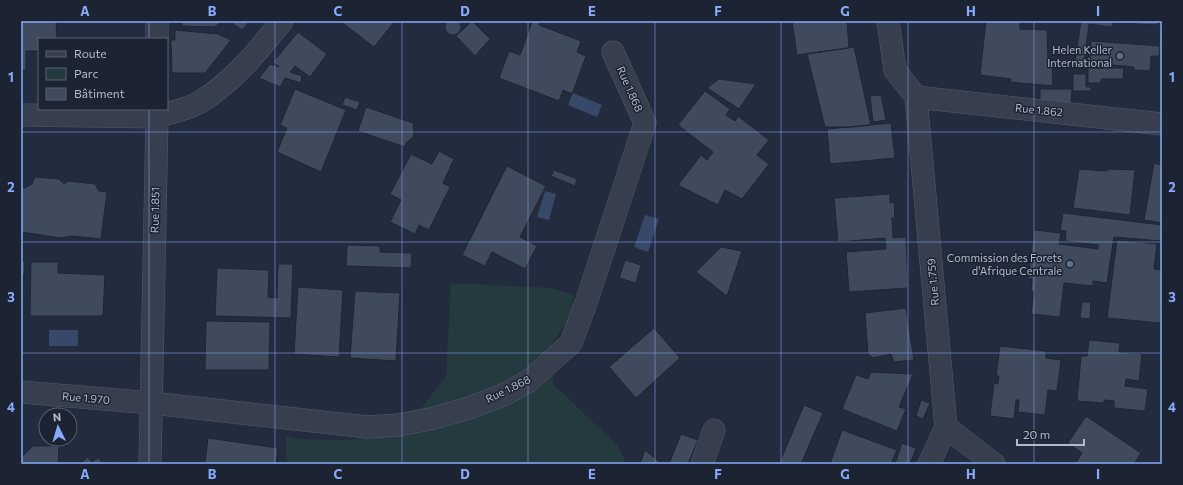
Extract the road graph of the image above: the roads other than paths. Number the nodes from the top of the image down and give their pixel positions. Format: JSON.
{"nodes":[{"id":1,"x":158,"y":21,"type":"edge"},
{"id":2,"x":282,"y":21,"type":"edge"},
{"id":3,"x":888,"y":21,"type":"edge"},
{"id":4,"x":158,"y":38,"type":"edge"},
{"id":5,"x":613,"y":52,"type":"dead end"},
{"id":6,"x":916,"y":97,"type":"junction"},
{"id":7,"x":157,"y":113,"type":"edge"},
{"id":8,"x":21,"y":115,"type":"edge"},
{"id":9,"x":1162,"y":124,"type":"edge"},
{"id":10,"x":21,"y":392,"type":"edge"},
{"id":11,"x":152,"y":403,"type":"junction"},
{"id":12,"x":946,"y":427,"type":"junction"},
{"id":13,"x":714,"y":430,"type":"dead end"},
{"id":14,"x":150,"y":464,"type":"edge"},
{"id":15,"x":702,"y":464,"type":"edge"},
{"id":16,"x":929,"y":464,"type":"edge"},
{"id":17,"x":994,"y":464,"type":"edge"}],
"edges":[{"from":1,"to":4,"type":"street"},
{"from":2,"to":7,"type":"street"},
{"from":3,"to":6,"type":"street"},
{"from":5,"to":11,"type":"street","name":"Rue 1.868"},
{"from":6,"to":9,"type":"street","name":"Rue 1.862"},
{"from":6,"to":12,"type":"street","name":"Rue 1.759"},
{"from":7,"to":8,"type":"street"},
{"from":7,"to":11,"type":"street","name":"Rue 1.851"},
{"from":10,"to":11,"type":"street","name":"Rue 1.970"},
{"from":11,"to":14,"type":"street","name":"Rue 1.851"},
{"from":12,"to":16,"type":"street","name":"Rue 1.759"},
{"from":12,"to":17,"type":"street"},
{"from":13,"to":15,"type":"street"}]}
